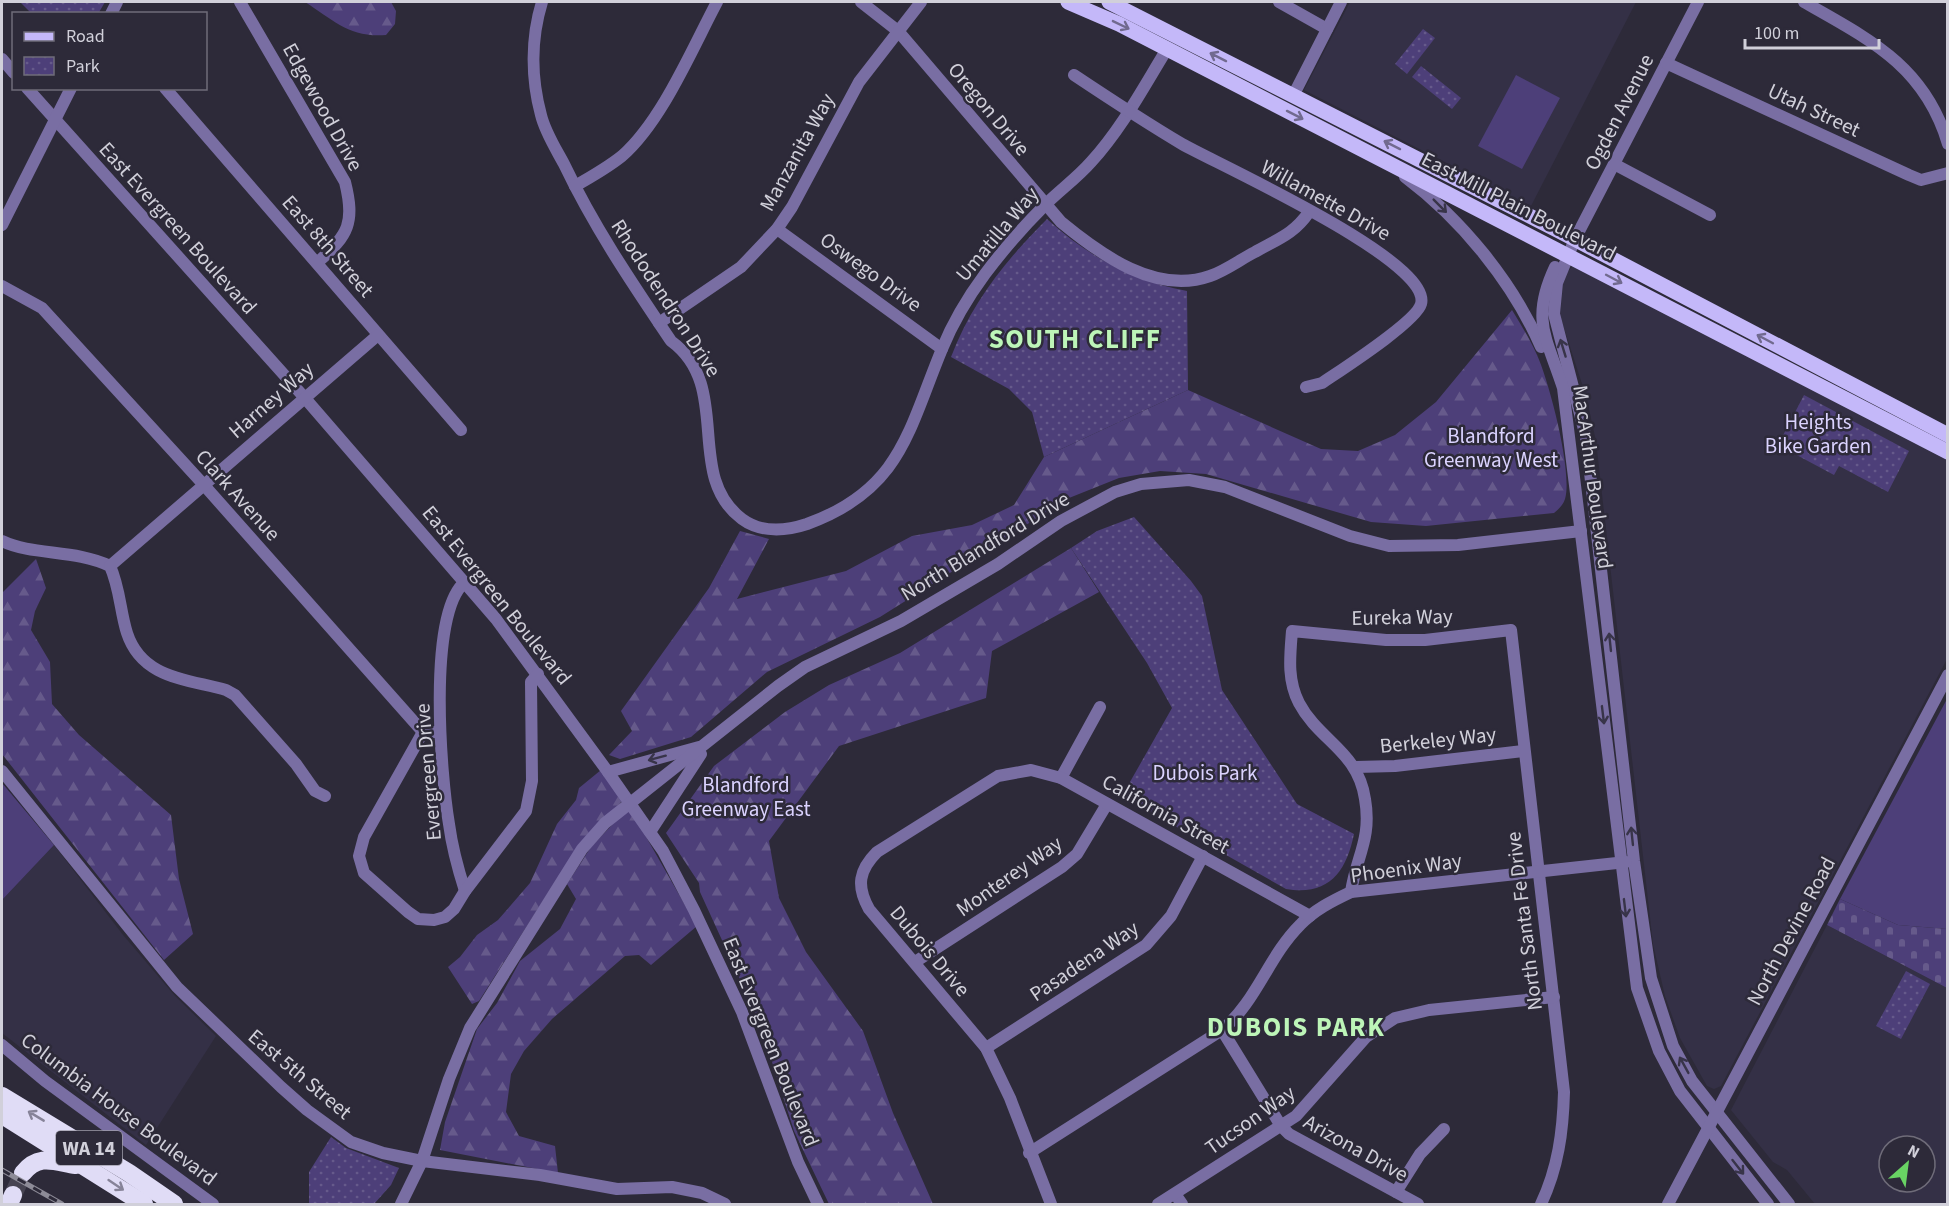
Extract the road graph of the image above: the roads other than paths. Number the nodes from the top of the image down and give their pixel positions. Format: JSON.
{"nodes":[{"id":1,"x":240,"y":2,"type":"edge"},
{"id":2,"x":542,"y":2,"type":"edge"},
{"id":3,"x":717,"y":2,"type":"edge"},
{"id":4,"x":861,"y":2,"type":"edge"},
{"id":5,"x":921,"y":2,"type":"edge"},
{"id":6,"x":1068,"y":2,"type":"edge"},
{"id":7,"x":1109,"y":2,"type":"edge"},
{"id":8,"x":1279,"y":2,"type":"edge"},
{"id":9,"x":1341,"y":2,"type":"edge"},
{"id":10,"x":1698,"y":2,"type":"edge"},
{"id":11,"x":1804,"y":2,"type":"edge"},
{"id":12,"x":1327,"y":29,"type":"junction"},
{"id":13,"x":898,"y":32,"type":"junction"},
{"id":14,"x":1167,"y":49,"type":"junction"},
{"id":15,"x":2,"y":59,"type":"edge"},
{"id":16,"x":1666,"y":63,"type":"junction"},
{"id":17,"x":12,"y":71,"type":"edge"},
{"id":18,"x":1074,"y":75,"type":"dead end"},
{"id":19,"x":29,"y":90,"type":"edge"},
{"id":20,"x":70,"y":90,"type":"edge"},
{"id":21,"x":167,"y":90,"type":"edge"},
{"id":22,"x":1293,"y":96,"type":"junction"},
{"id":23,"x":1130,"y":111,"type":"junction"},
{"id":24,"x":55,"y":120,"type":"junction"},
{"id":25,"x":1945,"y":123,"type":"edge"},
{"id":26,"x":1947,"y":144,"type":"edge"},
{"id":27,"x":1378,"y":157,"type":"junction"},
{"id":28,"x":1614,"y":164,"type":"junction"},
{"id":29,"x":1947,"y":174,"type":"edge"},
{"id":30,"x":575,"y":186,"type":"junction"},
{"id":31,"x":1045,"y":205,"type":"junction"},
{"id":32,"x":1309,"y":212,"type":"junction"},
{"id":33,"x":1710,"y":214,"type":"dead end"},
{"id":34,"x":2,"y":225,"type":"edge"},
{"id":35,"x":777,"y":229,"type":"junction"},
{"id":36,"x":1575,"y":239,"type":"junction"},
{"id":37,"x":1566,"y":254,"type":"junction"},
{"id":38,"x":318,"y":262,"type":"junction"},
{"id":39,"x":2,"y":286,"type":"edge"},
{"id":40,"x":659,"y":323,"type":"junction"},
{"id":41,"x":378,"y":335,"type":"junction"},
{"id":42,"x":942,"y":349,"type":"junction"},
{"id":43,"x":1786,"y":369,"type":"junction"},
{"id":44,"x":1306,"y":387,"type":"dead end"},
{"id":45,"x":1863,"y":391,"type":"junction"},
{"id":46,"x":303,"y":397,"type":"junction"},
{"id":47,"x":1562,"y":398,"type":"junction"},
{"id":48,"x":1871,"y":412,"type":"junction"},
{"id":49,"x":461,"y":430,"type":"dead end"},
{"id":50,"x":1947,"y":435,"type":"edge"},
{"id":51,"x":1947,"y":440,"type":"edge"},
{"id":52,"x":1947,"y":452,"type":"edge"},
{"id":53,"x":203,"y":484,"type":"junction"},
{"id":54,"x":768,"y":530,"type":"joint"},
{"id":55,"x":1581,"y":531,"type":"junction"},
{"id":56,"x":2,"y":541,"type":"edge"},
{"id":57,"x":110,"y":566,"type":"junction"},
{"id":58,"x":465,"y":582,"type":"junction"},
{"id":59,"x":1511,"y":630,"type":"joint"},
{"id":60,"x":538,"y":675,"type":"junction"},
{"id":61,"x":1947,"y":675,"type":"edge"},
{"id":62,"x":1100,"y":707,"type":"dead end"},
{"id":63,"x":423,"y":732,"type":"junction"},
{"id":64,"x":440,"y":732,"type":"junction"},
{"id":65,"x":706,"y":745,"type":"junction"},
{"id":66,"x":1523,"y":751,"type":"junction"},
{"id":67,"x":1356,"y":767,"type":"junction"},
{"id":68,"x":2,"y":771,"type":"edge"},
{"id":69,"x":608,"y":772,"type":"junction"},
{"id":70,"x":998,"y":776,"type":"joint"},
{"id":71,"x":1061,"y":778,"type":"junction"},
{"id":72,"x":325,"y":796,"type":"dead end"},
{"id":73,"x":1107,"y":804,"type":"junction"},
{"id":74,"x":650,"y":832,"type":"junction"},
{"id":75,"x":1203,"y":856,"type":"junction"},
{"id":76,"x":1634,"y":861,"type":"junction"},
{"id":77,"x":1620,"y":863,"type":"junction"},
{"id":78,"x":1538,"y":871,"type":"junction"},
{"id":79,"x":465,"y":891,"type":"junction"},
{"id":80,"x":1351,"y":892,"type":"junction"},
{"id":81,"x":1310,"y":916,"type":"junction"},
{"id":82,"x":915,"y":962,"type":"junction"},
{"id":83,"x":1554,"y":997,"type":"junction"},
{"id":84,"x":1222,"y":1030,"type":"junction"},
{"id":85,"x":2,"y":1045,"type":"edge"},
{"id":86,"x":986,"y":1048,"type":"junction"},
{"id":87,"x":2,"y":1096,"type":"edge"},
{"id":88,"x":2,"y":1114,"type":"edge"},
{"id":89,"x":1716,"y":1114,"type":"junction"},
{"id":90,"x":1281,"y":1126,"type":"junction"},
{"id":91,"x":1444,"y":1129,"type":"dead end"},
{"id":92,"x":1708,"y":1129,"type":"junction"},
{"id":93,"x":1029,"y":1153,"type":"junction"},
{"id":94,"x":422,"y":1161,"type":"junction"},
{"id":95,"x":87,"y":1166,"type":"junction"},
{"id":96,"x":23,"y":1173,"type":"tunnel mouth"},
{"id":97,"x":1396,"y":1192,"type":"junction"},
{"id":98,"x":1179,"y":1199,"type":"edge"},
{"id":99,"x":144,"y":1204,"type":"edge"},
{"id":100,"x":174,"y":1204,"type":"edge"},
{"id":101,"x":213,"y":1204,"type":"edge"},
{"id":102,"x":401,"y":1204,"type":"edge"},
{"id":103,"x":725,"y":1204,"type":"edge"},
{"id":104,"x":818,"y":1204,"type":"edge"},
{"id":105,"x":1050,"y":1204,"type":"edge"},
{"id":106,"x":1158,"y":1204,"type":"edge"},
{"id":107,"x":1418,"y":1204,"type":"edge"},
{"id":108,"x":1541,"y":1204,"type":"edge"},
{"id":109,"x":1668,"y":1204,"type":"edge"},
{"id":110,"x":1768,"y":1204,"type":"edge"},
{"id":111,"x":1789,"y":1204,"type":"edge"}],
"edges":[{"from":1,"to":38,"type":"street","name":"Edgewood Drive"},
{"from":2,"to":30,"type":"street","name":"Rhododendron Drive"},
{"from":3,"to":30,"type":"street"},
{"from":4,"to":13,"type":"street","name":"Oregon Drive"},
{"from":5,"to":13,"type":"street","name":"Manzanita Way"},
{"from":6,"to":14,"type":"main road","name":"East Mill Plain Boulevard","one_way":true},
{"from":22,"to":7,"type":"main road","name":"East Mill Plain Boulevard","one_way":true},
{"from":8,"to":12,"type":"street"},
{"from":9,"to":12,"type":"street"},
{"from":10,"to":16,"type":"street","name":"Ogden Avenue"},
{"from":11,"to":25,"type":"street"},
{"from":12,"to":22,"type":"street"},
{"from":13,"to":31,"type":"street","name":"Oregon Drive"},
{"from":13,"to":35,"type":"street","name":"Manzanita Way"},
{"from":14,"to":23,"type":"street","name":"Umatilla Way"},
{"from":14,"to":27,"type":"main road","name":"East Mill Plain Boulevard","one_way":true},
{"from":15,"to":17,"type":"street"},
{"from":16,"to":28,"type":"street","name":"Ogden Avenue"},
{"from":16,"to":29,"type":"street","name":"Utah Street"},
{"from":18,"to":23,"type":"street","name":"Willamette Drive"},
{"from":19,"to":24,"type":"street","name":"East Evergreen Boulevard"},
{"from":20,"to":24,"type":"street"},
{"from":21,"to":38,"type":"street","name":"East 8th Street"},
{"from":36,"to":22,"type":"main road","name":"East Mill Plain Boulevard","one_way":true},
{"from":23,"to":31,"type":"street","name":"Umatilla Way"},
{"from":23,"to":32,"type":"street","name":"Willamette Drive"},
{"from":24,"to":34,"type":"street"},
{"from":24,"to":46,"type":"street","name":"East Evergreen Boulevard"},
{"from":25,"to":26,"type":"street"},
{"from":27,"to":37,"type":"main road","name":"East Mill Plain Boulevard"},
{"from":27,"to":47,"type":"street","one_way":true},
{"from":28,"to":33,"type":"street"},
{"from":28,"to":36,"type":"street","name":"Ogden Avenue"},
{"from":30,"to":40,"type":"street","name":"Rhododendron Drive"},
{"from":31,"to":32,"type":"street","name":"Oregon Drive"},
{"from":31,"to":42,"type":"street","name":"Umatilla Way"},
{"from":32,"to":44,"type":"street","name":"Willamette Drive"},
{"from":35,"to":40,"type":"street","name":"Manzanita Way"},
{"from":35,"to":42,"type":"street","name":"Oswego Drive"},
{"from":36,"to":37,"type":"street","name":"MacArthur Boulevard"},
{"from":45,"to":36,"type":"main road","name":"East Mill Plain Boulevard","one_way":true},
{"from":37,"to":43,"type":"main road","name":"East Mill Plain Boulevard","one_way":true},
{"from":37,"to":47,"type":"street","name":"MacArthur Boulevard"},
{"from":76,"to":37,"type":"street","name":"MacArthur Boulevard","one_way":true},
{"from":38,"to":41,"type":"street","name":"East 8th Street"},
{"from":39,"to":53,"type":"street","name":"Clark Avenue"},
{"from":40,"to":54,"type":"street","name":"Rhododendron Drive"},
{"from":41,"to":46,"type":"street","name":"Harney Way"},
{"from":41,"to":49,"type":"street","name":"East 8th Street"},
{"from":42,"to":54,"type":"street","name":"Umatilla Way"},
{"from":43,"to":45,"type":"main road"},
{"from":43,"to":48,"type":"main road","name":"East Mill Plain Boulevard"},
{"from":45,"to":50,"type":"main road","name":"East Mill Plain Boulevard"},
{"from":46,"to":53,"type":"street","name":"Harney Way"},
{"from":46,"to":58,"type":"street","name":"East Evergreen Boulevard"},
{"from":47,"to":55,"type":"street","name":"MacArthur Boulevard"},
{"from":48,"to":51,"type":"main road"},
{"from":48,"to":52,"type":"main road","name":"East Mill Plain Boulevard"},
{"from":53,"to":57,"type":"street","name":"Harney Way"},
{"from":53,"to":63,"type":"street","name":"Clark Avenue"},
{"from":55,"to":65,"type":"street","name":"North Blandford Drive"},
{"from":55,"to":77,"type":"street","name":"MacArthur Boulevard","one_way":true},
{"from":56,"to":57,"type":"street"},
{"from":57,"to":72,"type":"street"},
{"from":58,"to":60,"type":"street","name":"East Evergreen Boulevard"},
{"from":58,"to":64,"type":"street","name":"Evergreen Drive"},
{"from":59,"to":66,"type":"street","name":"North Santa Fe Drive"},
{"from":59,"to":67,"type":"street","name":"Eureka Way"},
{"from":60,"to":69,"type":"street","name":"East Evergreen Boulevard"},
{"from":60,"to":79,"type":"street"},
{"from":61,"to":89,"type":"street","name":"North Devine Road"},
{"from":62,"to":71,"type":"street"},
{"from":63,"to":64,"type":"street"},
{"from":63,"to":79,"type":"street"},
{"from":64,"to":79,"type":"street","name":"Evergreen Drive"},
{"from":65,"to":69,"type":"street","one_way":true},
{"from":65,"to":74,"type":"street"},
{"from":65,"to":94,"type":"street","name":"North Blandford Drive"},
{"from":66,"to":67,"type":"street","name":"Berkeley Way"},
{"from":66,"to":78,"type":"street","name":"North Santa Fe Drive"},
{"from":67,"to":80,"type":"street"},
{"from":68,"to":94,"type":"street","name":"East 5th Street"},
{"from":69,"to":74,"type":"street","name":"East Evergreen Boulevard"},
{"from":70,"to":71,"type":"street","name":"California Street"},
{"from":70,"to":82,"type":"street","name":"Dubois Drive"},
{"from":71,"to":73,"type":"street","name":"California Street"},
{"from":73,"to":75,"type":"street","name":"California Street"},
{"from":73,"to":82,"type":"street","name":"Monterey Way"},
{"from":74,"to":104,"type":"street","name":"East Evergreen Boulevard"},
{"from":75,"to":81,"type":"street","name":"California Street"},
{"from":75,"to":86,"type":"street","name":"Pasadena Way"},
{"from":76,"to":77,"type":"street","name":"Phoenix Way"},
{"from":89,"to":76,"type":"street","name":"MacArthur Boulevard","one_way":true},
{"from":77,"to":78,"type":"street","name":"Phoenix Way"},
{"from":77,"to":92,"type":"street","name":"MacArthur Boulevard","one_way":true},
{"from":78,"to":80,"type":"street","name":"Phoenix Way"},
{"from":78,"to":83,"type":"street","name":"North Santa Fe Drive"},
{"from":80,"to":81,"type":"street","name":"Phoenix Way"},
{"from":81,"to":84,"type":"street","name":"Phoenix Way"},
{"from":82,"to":86,"type":"street","name":"Dubois Drive"},
{"from":83,"to":90,"type":"street","name":"Tucson Way"},
{"from":83,"to":108,"type":"street","name":"North Santa Fe Drive"},
{"from":84,"to":90,"type":"street","name":"Arizona Drive"},
{"from":84,"to":93,"type":"street","name":"Phoenix Way"},
{"from":85,"to":101,"type":"street","name":"Columbia House Boulevard"},
{"from":86,"to":93,"type":"street","name":"Dubois Drive"},
{"from":100,"to":87,"type":"highway","number":"WA 14","one_way":true},
{"from":88,"to":95,"type":"highway","number":"WA 14"},
{"from":89,"to":92,"type":"street","name":"North Devine Road"},
{"from":89,"to":111,"type":"street","name":"MacArthur Boulevard"},
{"from":90,"to":97,"type":"street","name":"Arizona Drive"},
{"from":90,"to":98,"type":"street","name":"Tucson Way"},
{"from":91,"to":97,"type":"street"},
{"from":92,"to":109,"type":"street","name":"North Devine Road"},
{"from":92,"to":110,"type":"street","name":"MacArthur Boulevard","one_way":true},
{"from":93,"to":105,"type":"street","name":"Dubois Drive"},
{"from":94,"to":102,"type":"street"},
{"from":94,"to":103,"type":"street","name":"East 5th Street"},
{"from":95,"to":96,"type":"highway"},
{"from":95,"to":99,"type":"highway","number":"WA 14","one_way":true},
{"from":97,"to":107,"type":"street","name":"Arizona Drive"},
{"from":98,"to":106,"type":"street","name":"Tucson Way"}]}
